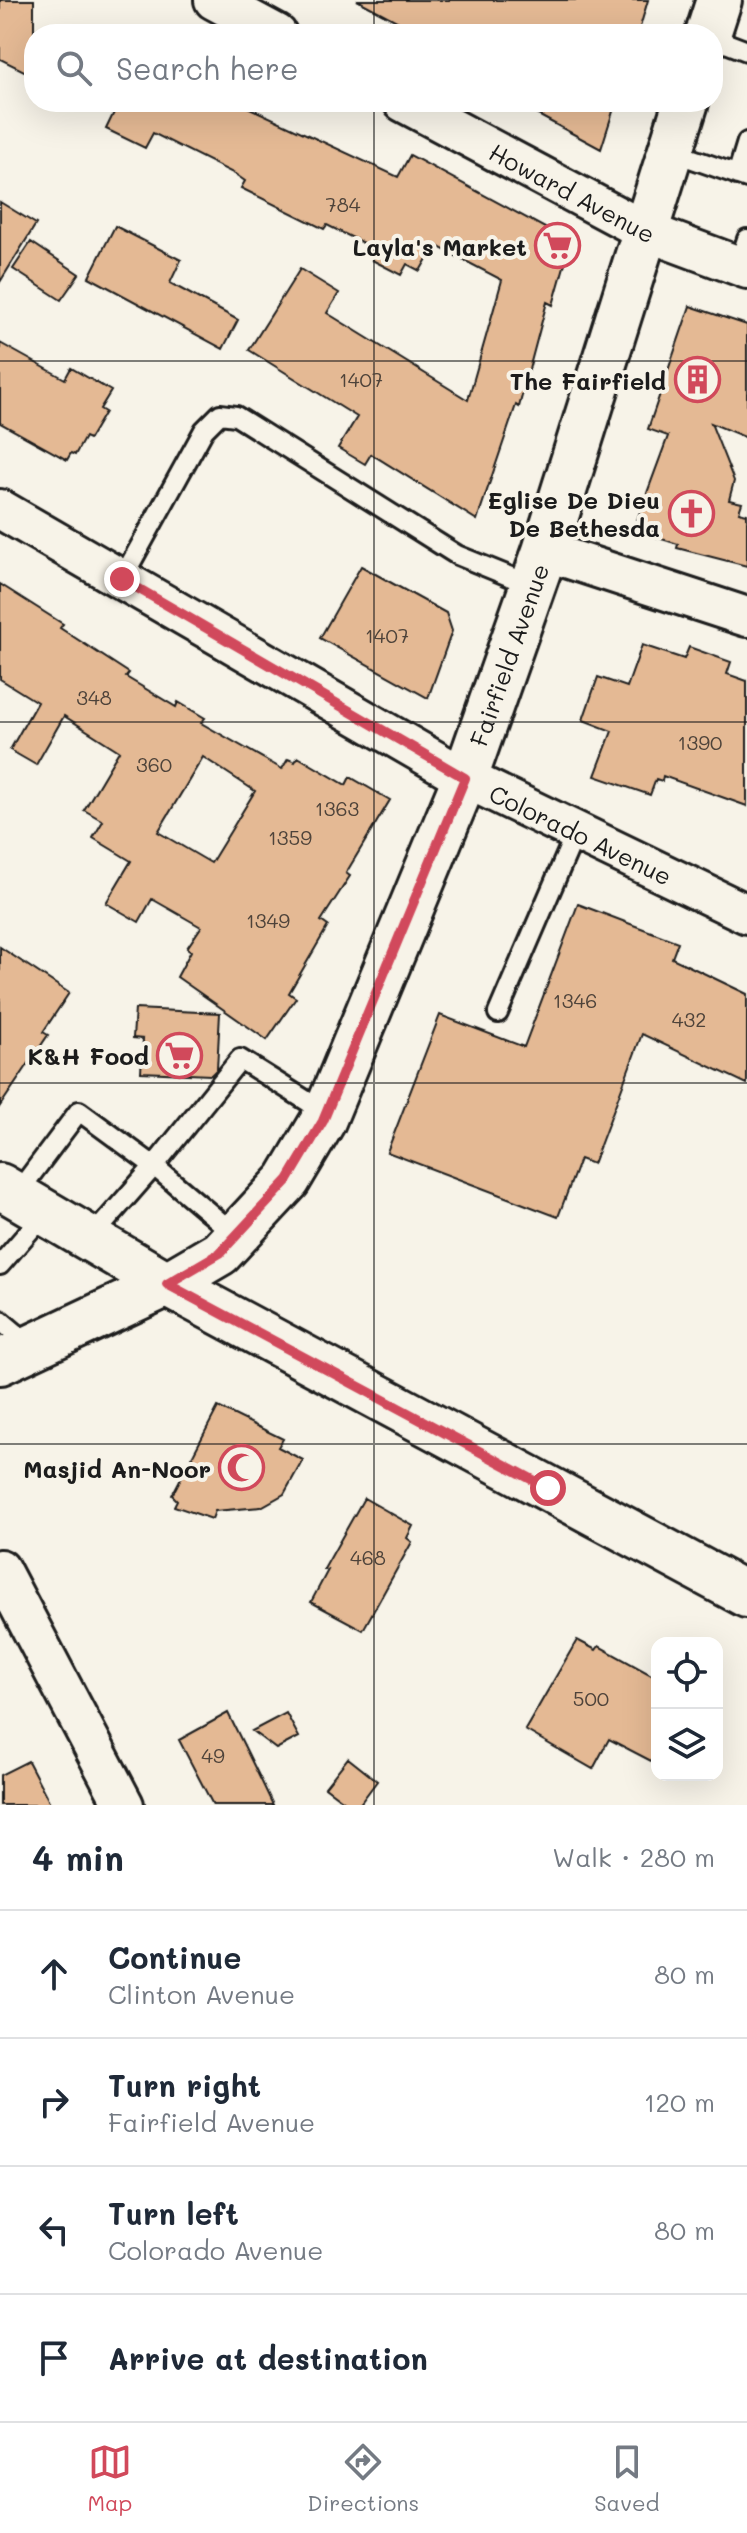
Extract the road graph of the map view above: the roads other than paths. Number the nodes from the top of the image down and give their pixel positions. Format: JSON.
{"nodes":[{"id":1,"x":214,"y":0,"type":"edge"},
{"id":2,"x":719,"y":0,"type":"edge"},
{"id":3,"x":258,"y":24,"type":"edge"},
{"id":4,"x":711,"y":24,"type":"edge"},
{"id":5,"x":723,"y":42,"type":"edge"},
{"id":6,"x":747,"y":51,"type":"edge"},
{"id":7,"x":422,"y":112,"type":"edge"},
{"id":8,"x":683,"y":112,"type":"edge"},
{"id":9,"x":747,"y":142,"type":"edge"},
{"id":10,"x":670,"y":151,"type":"junction"},
{"id":11,"x":742,"y":177,"type":"edge"},
{"id":12,"x":645,"y":231,"type":"junction"},
{"id":13,"x":744,"y":258,"type":"edge"},
{"id":14,"x":0,"y":509,"type":"edge"},
{"id":15,"x":539,"y":568,"type":"junction"},
{"id":16,"x":122,"y":579,"type":"junction"},
{"id":17,"x":747,"y":617,"type":"edge"},
{"id":18,"x":465,"y":778,"type":"junction"},
{"id":19,"x":576,"y":832,"type":"junction"},
{"id":20,"x":747,"y":914,"type":"edge"},
{"id":21,"x":498,"y":1013,"type":"dead end"},
{"id":22,"x":326,"y":1113,"type":"junction"},
{"id":23,"x":154,"y":1166,"type":"junction"},
{"id":24,"x":20,"y":1198,"type":"edge"},
{"id":25,"x":238,"y":1238,"type":"junction"},
{"id":26,"x":90,"y":1239,"type":"junction"},
{"id":27,"x":1,"y":1262,"type":"edge"},
{"id":28,"x":167,"y":1284,"type":"junction"},
{"id":29,"x":11,"y":1343,"type":"edge"},
{"id":30,"x":0,"y":1569,"type":"edge"},
{"id":31,"x":747,"y":1595,"type":"edge"},
{"id":32,"x":124,"y":1805,"type":"edge"}],
"edges":[{"from":1,"to":3,"type":"street"},
{"from":2,"to":4,"type":"main road"},
{"from":5,"to":6,"type":"lane"},
{"from":7,"to":12,"type":"street","name":"Howard Avenue"},
{"from":8,"to":10,"type":"main road","name":"Fairfield Avenue"},
{"from":9,"to":11,"type":"lane"},
{"from":10,"to":11,"type":"lane"},
{"from":10,"to":12,"type":"main road","name":"Fairfield Avenue"},
{"from":12,"to":13,"type":"street","name":"Howard Avenue"},
{"from":12,"to":15,"type":"main road","name":"Fairfield Avenue"},
{"from":14,"to":16,"type":"street","name":"Colorado Avenue"},
{"from":15,"to":16,"type":"lane"},
{"from":15,"to":17,"type":"street"},
{"from":15,"to":18,"type":"main road","name":"Fairfield Avenue"},
{"from":16,"to":18,"type":"street","name":"Colorado Avenue"},
{"from":18,"to":19,"type":"street","name":"Colorado Avenue"},
{"from":18,"to":22,"type":"main road","name":"Fairfield Avenue"},
{"from":19,"to":20,"type":"street","name":"Colorado Avenue"},
{"from":19,"to":21,"type":"lane"},
{"from":22,"to":23,"type":"lane"},
{"from":22,"to":25,"type":"main road","name":"Fairfield Avenue"},
{"from":23,"to":24,"type":"lane"},
{"from":23,"to":25,"type":"lane"},
{"from":23,"to":26,"type":"lane"},
{"from":24,"to":26,"type":"main road"},
{"from":24,"to":27,"type":"lane"},
{"from":25,"to":28,"type":"main road","name":"Fairfield Avenue"},
{"from":26,"to":28,"type":"main road"},
{"from":28,"to":29,"type":"main road","name":"Fairfield Avenue"},
{"from":28,"to":31,"type":"main road"},
{"from":30,"to":32,"type":"street"}]}
